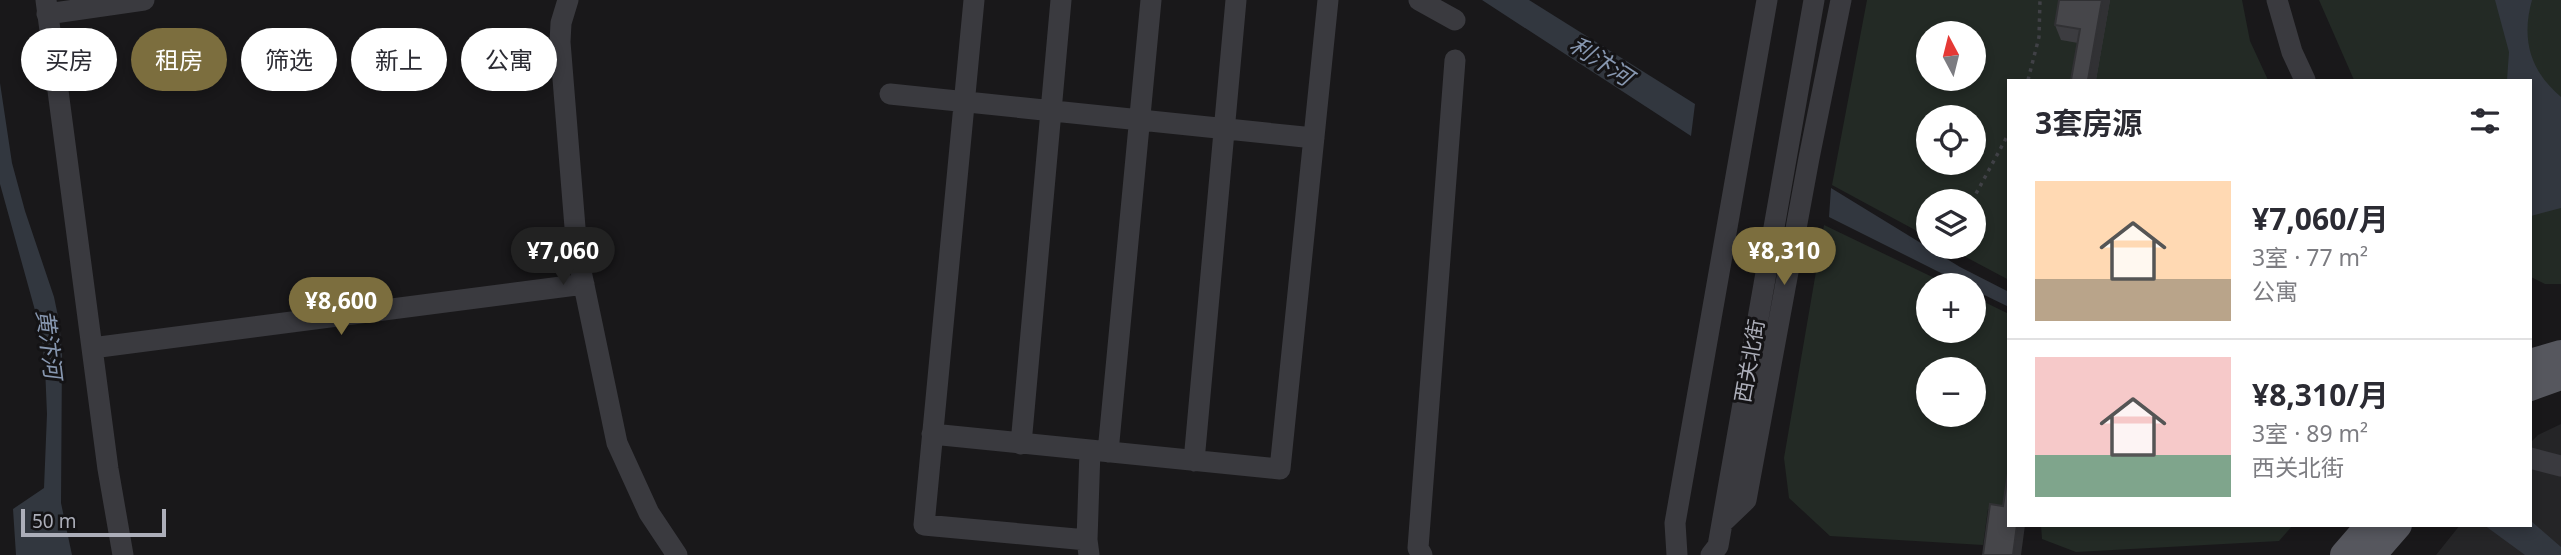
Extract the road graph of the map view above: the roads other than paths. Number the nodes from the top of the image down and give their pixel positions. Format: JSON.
{"nodes":[{"id":1,"x":144,"y":0,"type":"edge"},
{"id":2,"x":568,"y":0,"type":"edge"},
{"id":3,"x":974,"y":0,"type":"edge"},
{"id":4,"x":1061,"y":0,"type":"edge"},
{"id":5,"x":1150,"y":0,"type":"edge"},
{"id":6,"x":1236,"y":0,"type":"edge"},
{"id":7,"x":1328,"y":0,"type":"edge"},
{"id":8,"x":1419,"y":0,"type":"edge"},
{"id":9,"x":1767,"y":0,"type":"edge"},
{"id":10,"x":1814,"y":0,"type":"edge"},
{"id":11,"x":1842,"y":0,"type":"edge"},
{"id":12,"x":2277,"y":0,"type":"edge"},
{"id":13,"x":46,"y":7,"type":"edge"},
{"id":14,"x":1455,"y":20,"type":"dead end"},
{"id":15,"x":1455,"y":60,"type":"dead end"},
{"id":16,"x":2305,"y":79,"type":"edge"},
{"id":17,"x":890,"y":94,"type":"dead end"},
{"id":18,"x":964,"y":102,"type":"junction"},
{"id":19,"x":1051,"y":111,"type":"junction"},
{"id":20,"x":1139,"y":120,"type":"junction"},
{"id":21,"x":1224,"y":128,"type":"junction"},
{"id":22,"x":1314,"y":138,"type":"junction"},
{"id":23,"x":584,"y":284,"type":"junction"},
{"id":24,"x":92,"y":348,"type":"junction"},
{"id":25,"x":932,"y":434,"type":"junction"},
{"id":26,"x":1021,"y":444,"type":"junction"},
{"id":27,"x":1099,"y":451,"type":"junction"},
{"id":28,"x":2532,"y":459,"type":"edge"},
{"id":29,"x":1194,"y":461,"type":"junction"},
{"id":30,"x":2561,"y":466,"type":"edge"},
{"id":31,"x":1721,"y":523,"type":"junction"},
{"id":32,"x":2368,"y":527,"type":"edge"},
{"id":33,"x":2396,"y":527,"type":"edge"},
{"id":34,"x":1088,"y":547,"type":"edge"},
{"id":35,"x":123,"y":555,"type":"edge"},
{"id":36,"x":677,"y":555,"type":"edge"},
{"id":37,"x":1422,"y":555,"type":"edge"},
{"id":38,"x":1677,"y":555,"type":"edge"},
{"id":39,"x":1711,"y":555,"type":"edge"},
{"id":40,"x":2344,"y":555,"type":"edge"},
{"id":41,"x":2372,"y":555,"type":"edge"}],
"edges":[{"from":1,"to":13,"type":"street"},
{"from":2,"to":23,"type":"street"},
{"from":3,"to":18,"type":"street"},
{"from":4,"to":19,"type":"street"},
{"from":5,"to":20,"type":"street"},
{"from":6,"to":21,"type":"street"},
{"from":7,"to":22,"type":"street"},
{"from":8,"to":14,"type":"street"},
{"from":9,"to":38,"type":"street"},
{"from":10,"to":31,"type":"street","name":"西关北街"},
{"from":11,"to":31,"type":"street"},
{"from":12,"to":16,"type":"street"},
{"from":13,"to":24,"type":"street"},
{"from":15,"to":37,"type":"street"},
{"from":17,"to":18,"type":"street"},
{"from":18,"to":19,"type":"street"},
{"from":18,"to":25,"type":"street"},
{"from":19,"to":20,"type":"street"},
{"from":19,"to":26,"type":"street"},
{"from":20,"to":21,"type":"street"},
{"from":20,"to":27,"type":"street"},
{"from":21,"to":22,"type":"street"},
{"from":21,"to":29,"type":"street"},
{"from":22,"to":29,"type":"street"},
{"from":23,"to":24,"type":"street"},
{"from":23,"to":36,"type":"street"},
{"from":24,"to":35,"type":"street"},
{"from":25,"to":26,"type":"street"},
{"from":25,"to":34,"type":"street"},
{"from":26,"to":27,"type":"street"},
{"from":27,"to":29,"type":"street"},
{"from":27,"to":34,"type":"street"},
{"from":28,"to":30,"type":"street"},
{"from":31,"to":39,"type":"street","name":"西关北街"},
{"from":32,"to":40,"type":"main road"},
{"from":33,"to":41,"type":"main road"}]}
